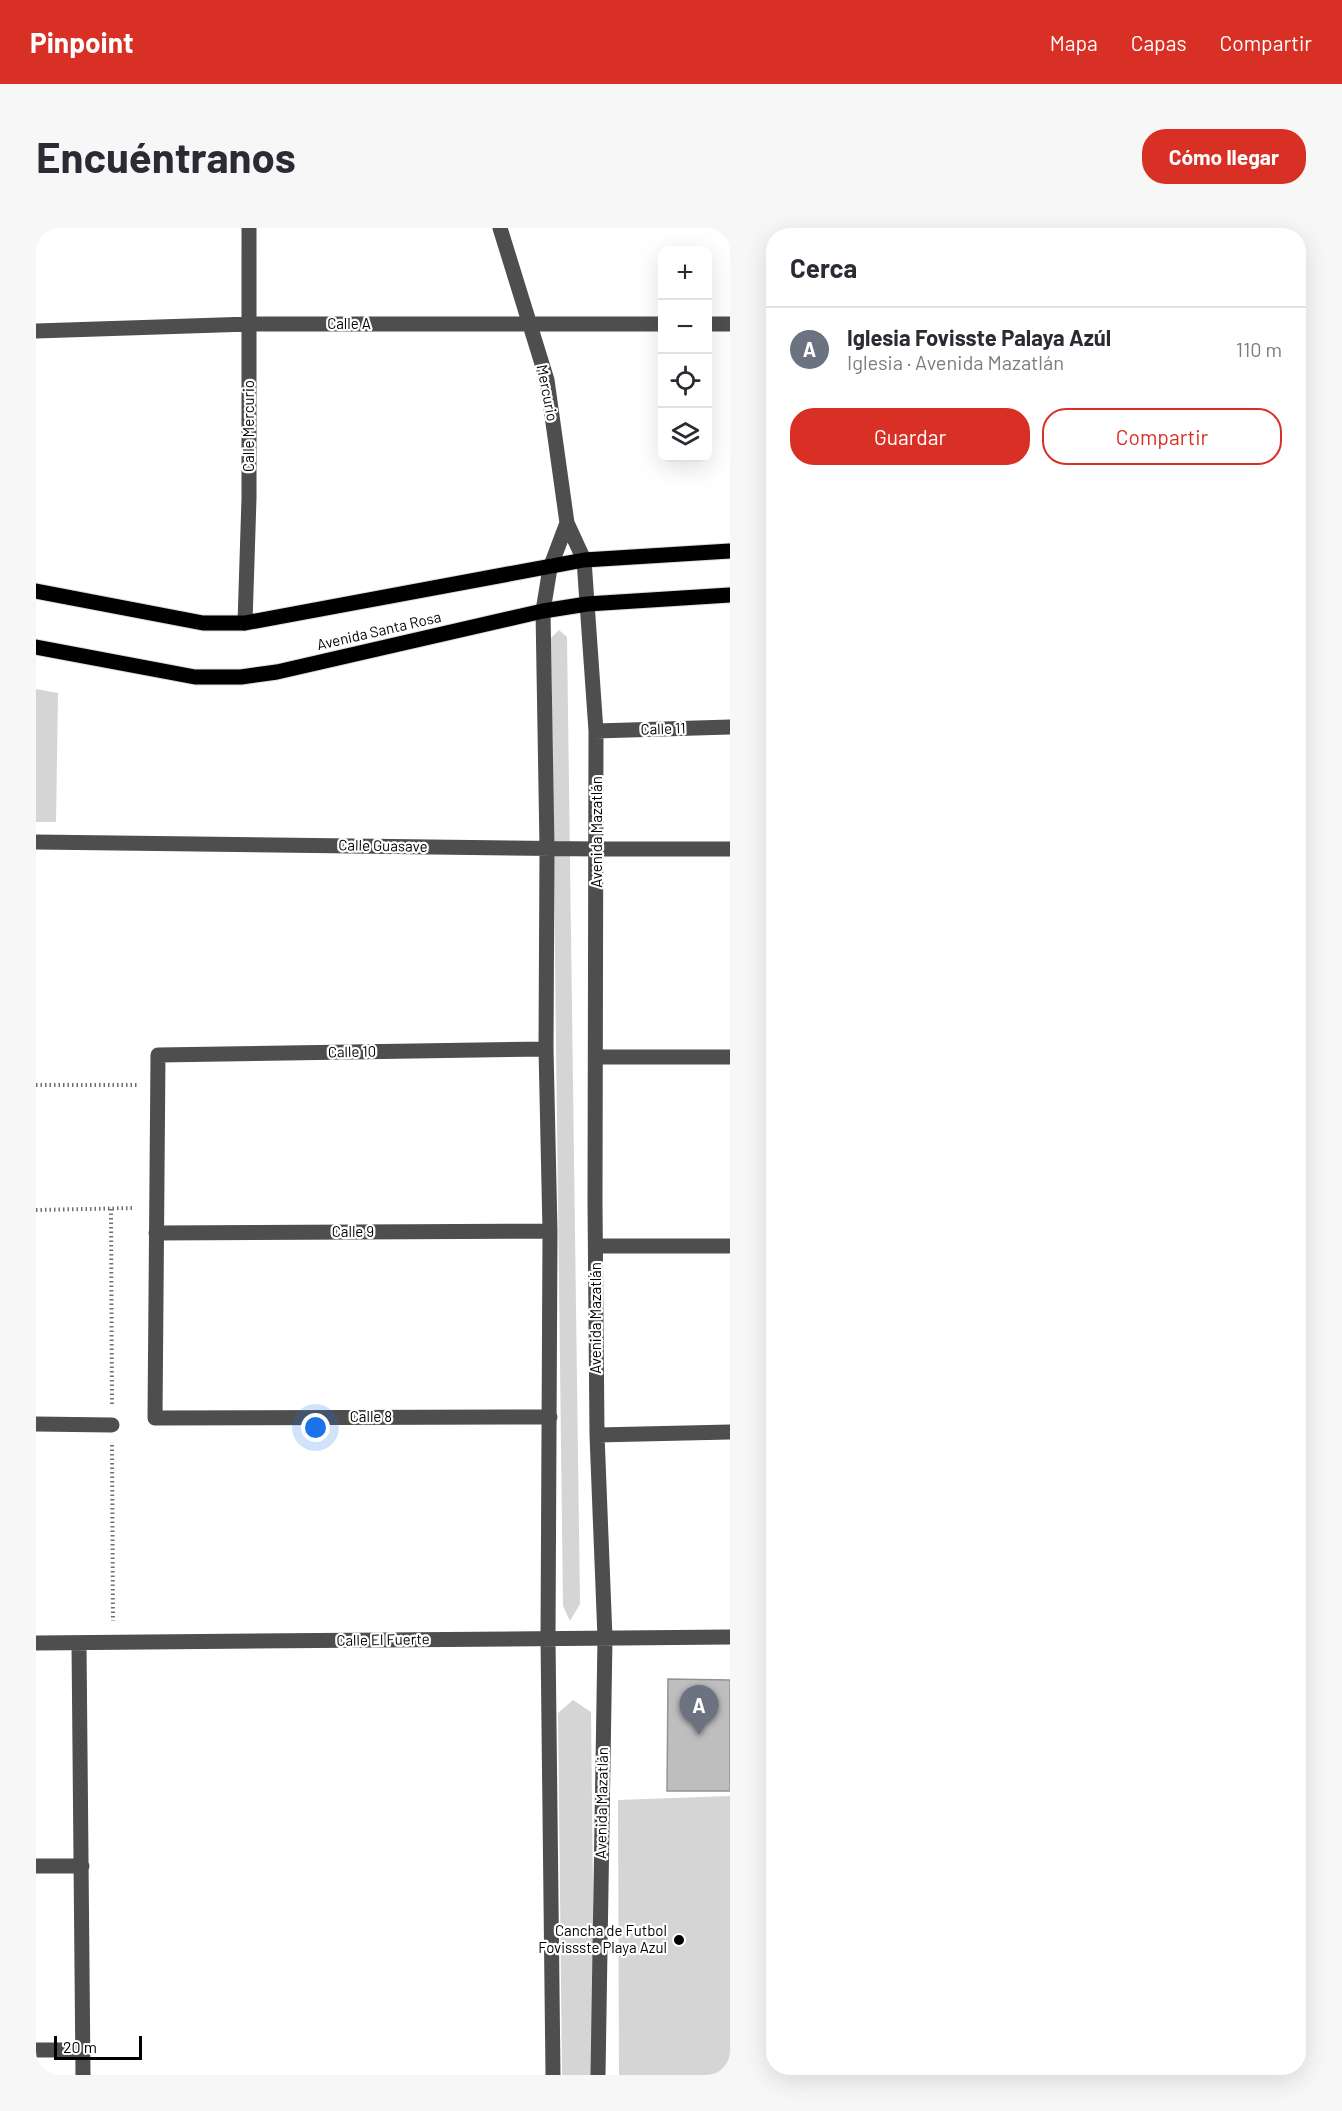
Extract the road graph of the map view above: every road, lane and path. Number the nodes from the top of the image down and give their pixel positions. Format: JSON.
{"nodes":[{"id":1,"x":249,"y":228,"type":"edge"},
{"id":2,"x":500,"y":228,"type":"edge"},
{"id":3,"x":250,"y":324,"type":"junction"},
{"id":4,"x":529,"y":324,"type":"junction"},
{"id":5,"x":658,"y":324,"type":"edge"},
{"id":6,"x":712,"y":324,"type":"edge"},
{"id":7,"x":730,"y":324,"type":"edge"},
{"id":8,"x":36,"y":331,"type":"edge"},
{"id":9,"x":567,"y":524,"type":"junction"},
{"id":10,"x":730,"y":551,"type":"edge"},
{"id":11,"x":584,"y":560,"type":"junction"},
{"id":12,"x":550,"y":568,"type":"junction"},
{"id":13,"x":36,"y":591,"type":"edge"},
{"id":14,"x":730,"y":595,"type":"edge"},
{"id":15,"x":587,"y":604,"type":"junction"},
{"id":16,"x":543,"y":611,"type":"junction"},
{"id":17,"x":245,"y":623,"type":"junction"},
{"id":18,"x":36,"y":647,"type":"edge"},
{"id":19,"x":730,"y":727,"type":"edge"},
{"id":20,"x":596,"y":731,"type":"junction"},
{"id":21,"x":36,"y":842,"type":"edge"},
{"id":22,"x":547,"y":848,"type":"junction"},
{"id":23,"x":597,"y":849,"type":"junction"},
{"id":24,"x":730,"y":849,"type":"edge"},
{"id":25,"x":546,"y":1048,"type":"junction"},
{"id":26,"x":596,"y":1056,"type":"junction"},
{"id":27,"x":730,"y":1058,"type":"edge"},
{"id":28,"x":36,"y":1085,"type":"edge"},
{"id":29,"x":158,"y":1085,"type":"junction"},
{"id":30,"x":157,"y":1208,"type":"junction"},
{"id":31,"x":36,"y":1210,"type":"edge"},
{"id":32,"x":550,"y":1231,"type":"junction"},
{"id":33,"x":156,"y":1233,"type":"junction"},
{"id":34,"x":596,"y":1246,"type":"junction"},
{"id":35,"x":730,"y":1246,"type":"edge"},
{"id":36,"x":550,"y":1417,"type":"junction"},
{"id":37,"x":36,"y":1424,"type":"edge"},
{"id":38,"x":112,"y":1425,"type":"dead end"},
{"id":39,"x":730,"y":1432,"type":"edge"},
{"id":40,"x":597,"y":1435,"type":"junction"},
{"id":41,"x":730,"y":1637,"type":"edge"},
{"id":42,"x":548,"y":1638,"type":"junction"},
{"id":43,"x":605,"y":1638,"type":"junction"},
{"id":44,"x":36,"y":1643,"type":"edge"},
{"id":45,"x":79,"y":1643,"type":"junction"},
{"id":46,"x":36,"y":1866,"type":"edge"},
{"id":47,"x":82,"y":1866,"type":"junction"},
{"id":48,"x":36,"y":2050,"type":"edge"},
{"id":49,"x":83,"y":2050,"type":"junction"},
{"id":50,"x":83,"y":2075,"type":"edge"},
{"id":51,"x":553,"y":2075,"type":"edge"},
{"id":52,"x":598,"y":2075,"type":"edge"}],
"edges":[{"from":1,"to":3,"type":"street","name":"Calle Mercurio"},
{"from":2,"to":4,"type":"street","name":"Mercurio"},
{"from":3,"to":4,"type":"street","name":"Calle A"},
{"from":3,"to":8,"type":"street","name":"Calle A"},
{"from":3,"to":17,"type":"street","name":"Calle Mercurio"},
{"from":4,"to":5,"type":"street","name":"Calle A"},
{"from":4,"to":9,"type":"street","name":"Mercurio"},
{"from":6,"to":7,"type":"street"},
{"from":9,"to":11,"type":"street","name":"Mercurio"},
{"from":9,"to":12,"type":"street"},
{"from":10,"to":11,"type":"main road","name":"Avenida Santa Rosa"},
{"from":11,"to":12,"type":"main road","name":"Avenida Santa Rosa"},
{"from":11,"to":15,"type":"street","name":"Avenida Mazatlán"},
{"from":12,"to":16,"type":"street"},
{"from":12,"to":17,"type":"main road","name":"Avenida Santa Rosa"},
{"from":13,"to":17,"type":"main road","name":"Avenida Santa Rosa"},
{"from":14,"to":15,"type":"main road","name":"Avenida Santa Rosa"},
{"from":15,"to":16,"type":"main road","name":"Avenida Santa Rosa"},
{"from":15,"to":20,"type":"street","name":"Avenida Mazatlán"},
{"from":16,"to":18,"type":"main road","name":"Avenida Santa Rosa"},
{"from":16,"to":22,"type":"street"},
{"from":19,"to":20,"type":"street","name":"Calle 11"},
{"from":20,"to":23,"type":"street","name":"Avenida Mazatlán"},
{"from":21,"to":22,"type":"street","name":"Calle Guasave"},
{"from":22,"to":23,"type":"street","name":"Calle Guasave"},
{"from":22,"to":25,"type":"street"},
{"from":23,"to":24,"type":"street","name":"Calle Guasave"},
{"from":23,"to":26,"type":"street","name":"Avenida Mazatlán"},
{"from":25,"to":29,"type":"street","name":"Calle 10"},
{"from":25,"to":32,"type":"street"},
{"from":26,"to":27,"type":"street"},
{"from":26,"to":34,"type":"street","name":"Avenida Mazatlán"},
{"from":28,"to":29,"type":"path"},
{"from":29,"to":30,"type":"street"},
{"from":30,"to":31,"type":"path"},
{"from":30,"to":33,"type":"street"},
{"from":32,"to":33,"type":"street","name":"Calle 9"},
{"from":32,"to":36,"type":"street"},
{"from":33,"to":36,"type":"street","name":"Calle 8"},
{"from":34,"to":35,"type":"street"},
{"from":34,"to":40,"type":"street","name":"Avenida Mazatlán"},
{"from":36,"to":42,"type":"street"},
{"from":37,"to":38,"type":"street"},
{"from":39,"to":40,"type":"street"},
{"from":40,"to":43,"type":"street","name":"Avenida Mazatlán"},
{"from":41,"to":43,"type":"street","name":"Calle El Fuerte"},
{"from":42,"to":43,"type":"street","name":"Calle El Fuerte"},
{"from":42,"to":45,"type":"street","name":"Calle El Fuerte"},
{"from":42,"to":51,"type":"street"},
{"from":43,"to":52,"type":"street","name":"Avenida Mazatlán"},
{"from":44,"to":45,"type":"street","name":"Calle El Fuerte"},
{"from":45,"to":47,"type":"street"},
{"from":46,"to":47,"type":"street"},
{"from":47,"to":49,"type":"street"},
{"from":48,"to":49,"type":"street"},
{"from":49,"to":50,"type":"street"}]}
